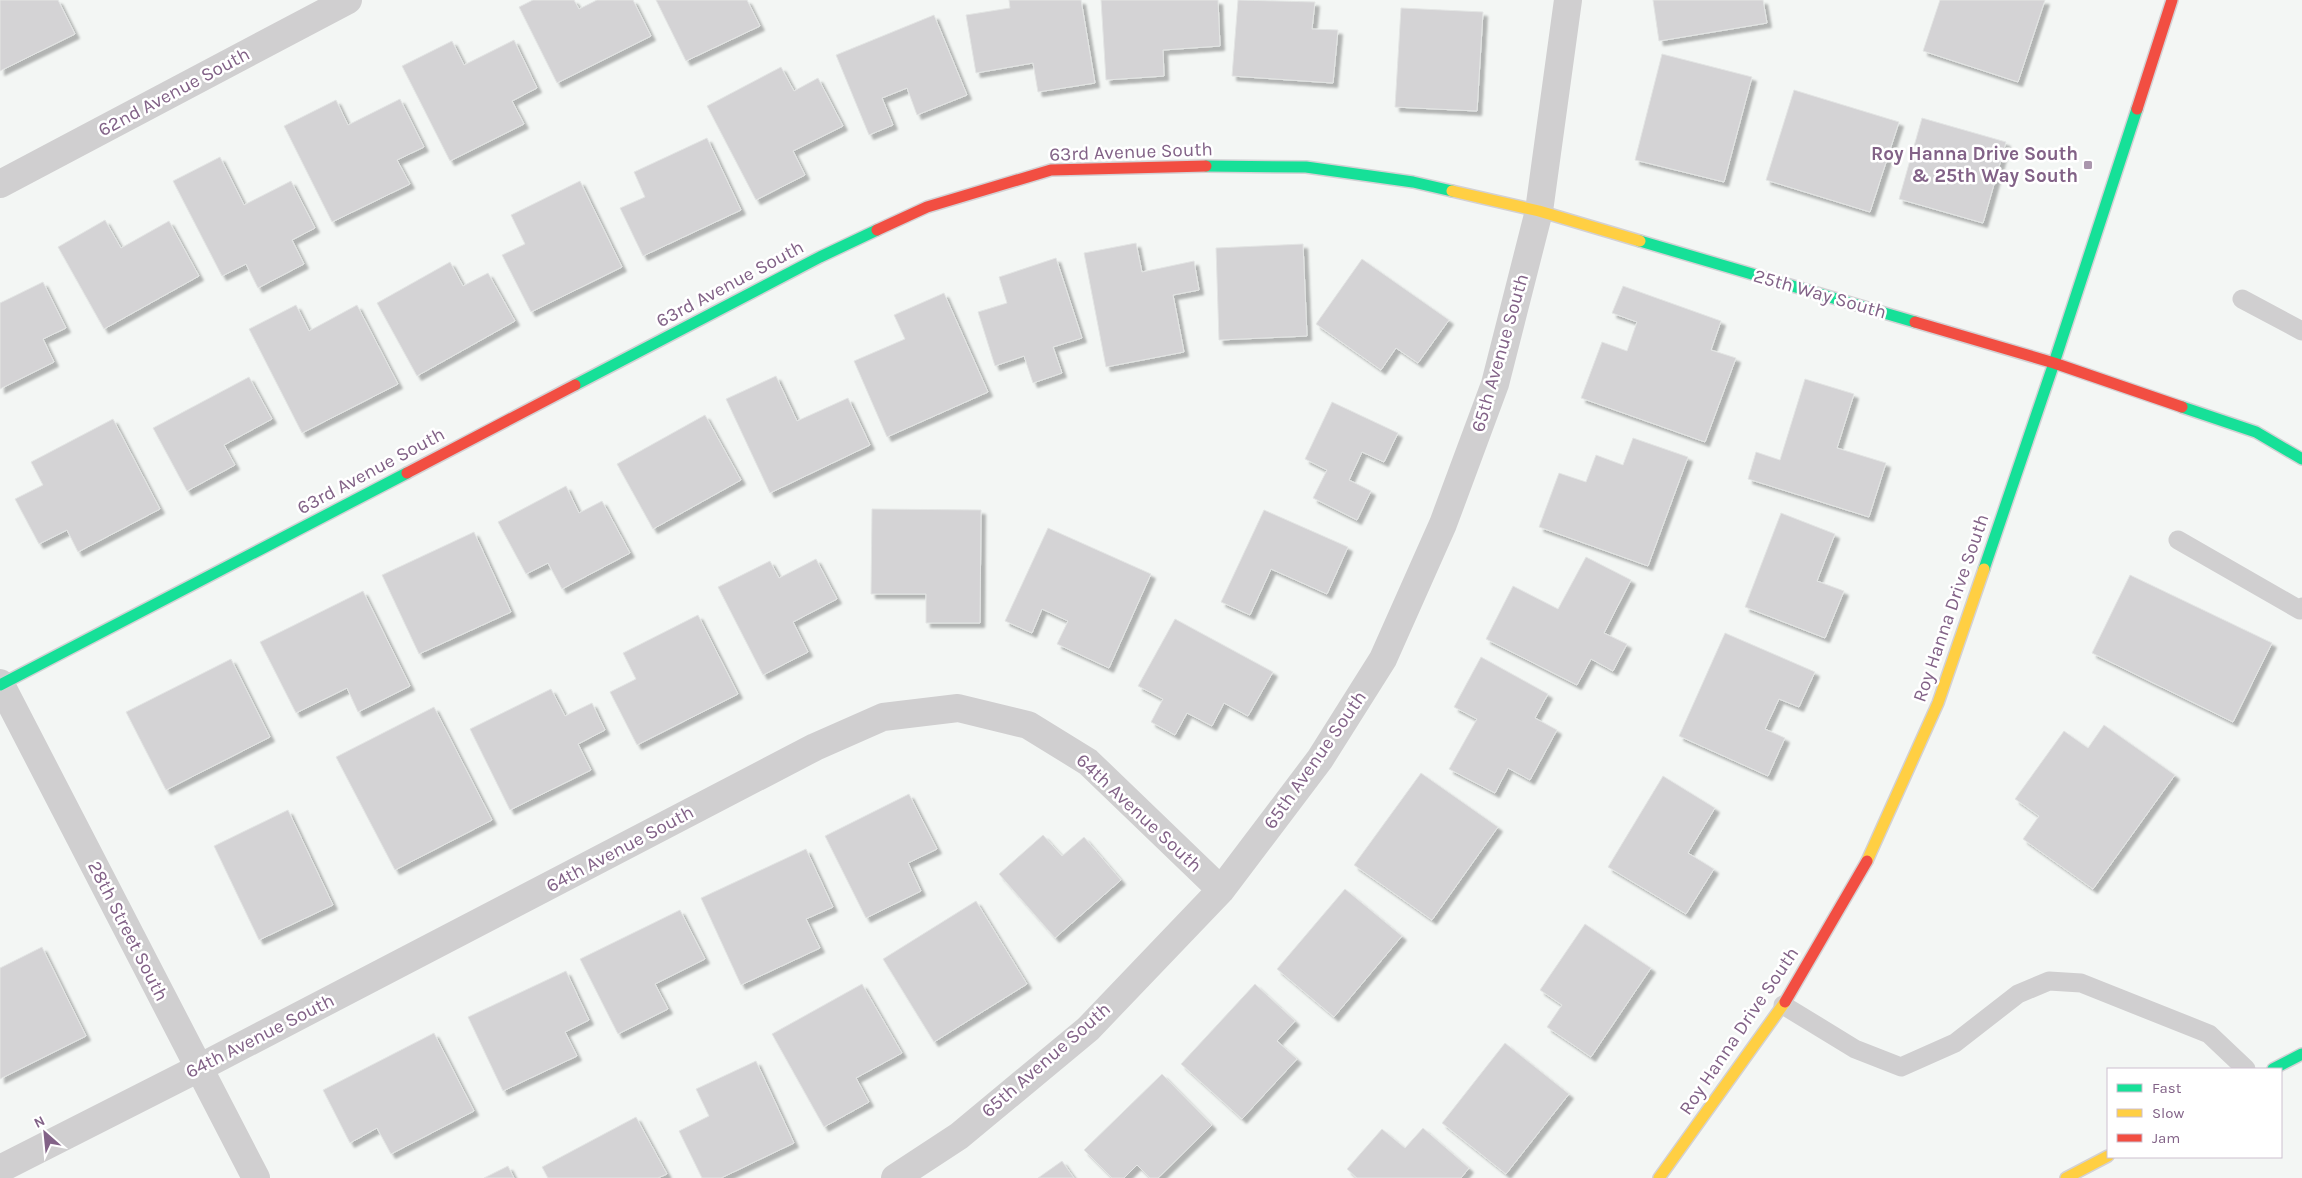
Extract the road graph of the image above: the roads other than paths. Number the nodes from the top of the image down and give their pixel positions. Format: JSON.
{"nodes":[{"id":1,"x":348,"y":0,"type":"edge"},
{"id":2,"x":1568,"y":0,"type":"edge"},
{"id":3,"x":2172,"y":0,"type":"edge"},
{"id":4,"x":314,"y":8,"type":"edge"},
{"id":5,"x":0,"y":184,"type":"edge"},
{"id":6,"x":1539,"y":211,"type":"junction"},
{"id":7,"x":2242,"y":299,"type":"dead end"},
{"id":8,"x":2302,"y":331,"type":"edge"},
{"id":9,"x":2054,"y":363,"type":"junction"},
{"id":10,"x":2300,"y":454,"type":"edge"},
{"id":11,"x":2178,"y":540,"type":"dead end"},
{"id":12,"x":2302,"y":607,"type":"edge"},
{"id":13,"x":0,"y":684,"type":"edge"},
{"id":14,"x":1221,"y":890,"type":"junction"},
{"id":15,"x":1783,"y":1005,"type":"junction"},
{"id":16,"x":2302,"y":1054,"type":"edge"},
{"id":17,"x":199,"y":1068,"type":"junction"},
{"id":18,"x":2245,"y":1068,"type":"edge"},
{"id":19,"x":2275,"y":1068,"type":"edge"},
{"id":20,"x":2107,"y":1157,"type":"edge"},
{"id":21,"x":0,"y":1169,"type":"edge"},
{"id":22,"x":256,"y":1178,"type":"edge"},
{"id":23,"x":895,"y":1178,"type":"edge"},
{"id":24,"x":1659,"y":1178,"type":"edge"},
{"id":25,"x":2066,"y":1178,"type":"edge"}],
"edges":[{"from":1,"to":4,"type":"street","name":"62nd Avenue South"},
{"from":2,"to":6,"type":"street"},
{"from":3,"to":9,"type":"street","name":"Roy Hanna Drive South"},
{"from":4,"to":5,"type":"street","name":"62nd Avenue South"},
{"from":6,"to":9,"type":"street","name":"25th Way South"},
{"from":6,"to":13,"type":"street","name":"63rd Avenue South"},
{"from":6,"to":14,"type":"street","name":"65th Avenue South"},
{"from":7,"to":8,"type":"lane"},
{"from":9,"to":10,"type":"street","name":"25th Way South"},
{"from":9,"to":15,"type":"street","name":"Roy Hanna Drive South"},
{"from":11,"to":12,"type":"lane"},
{"from":13,"to":17,"type":"street","name":"28th Street South"},
{"from":14,"to":17,"type":"street","name":"64th Avenue South"},
{"from":14,"to":23,"type":"street","name":"65th Avenue South"},
{"from":15,"to":18,"type":"lane"},
{"from":15,"to":24,"type":"street","name":"Roy Hanna Drive South"},
{"from":16,"to":19,"type":"street"},
{"from":17,"to":21,"type":"street","name":"64th Avenue South"},
{"from":17,"to":22,"type":"street","name":"28th Street South"},
{"from":20,"to":25,"type":"street"}]}
